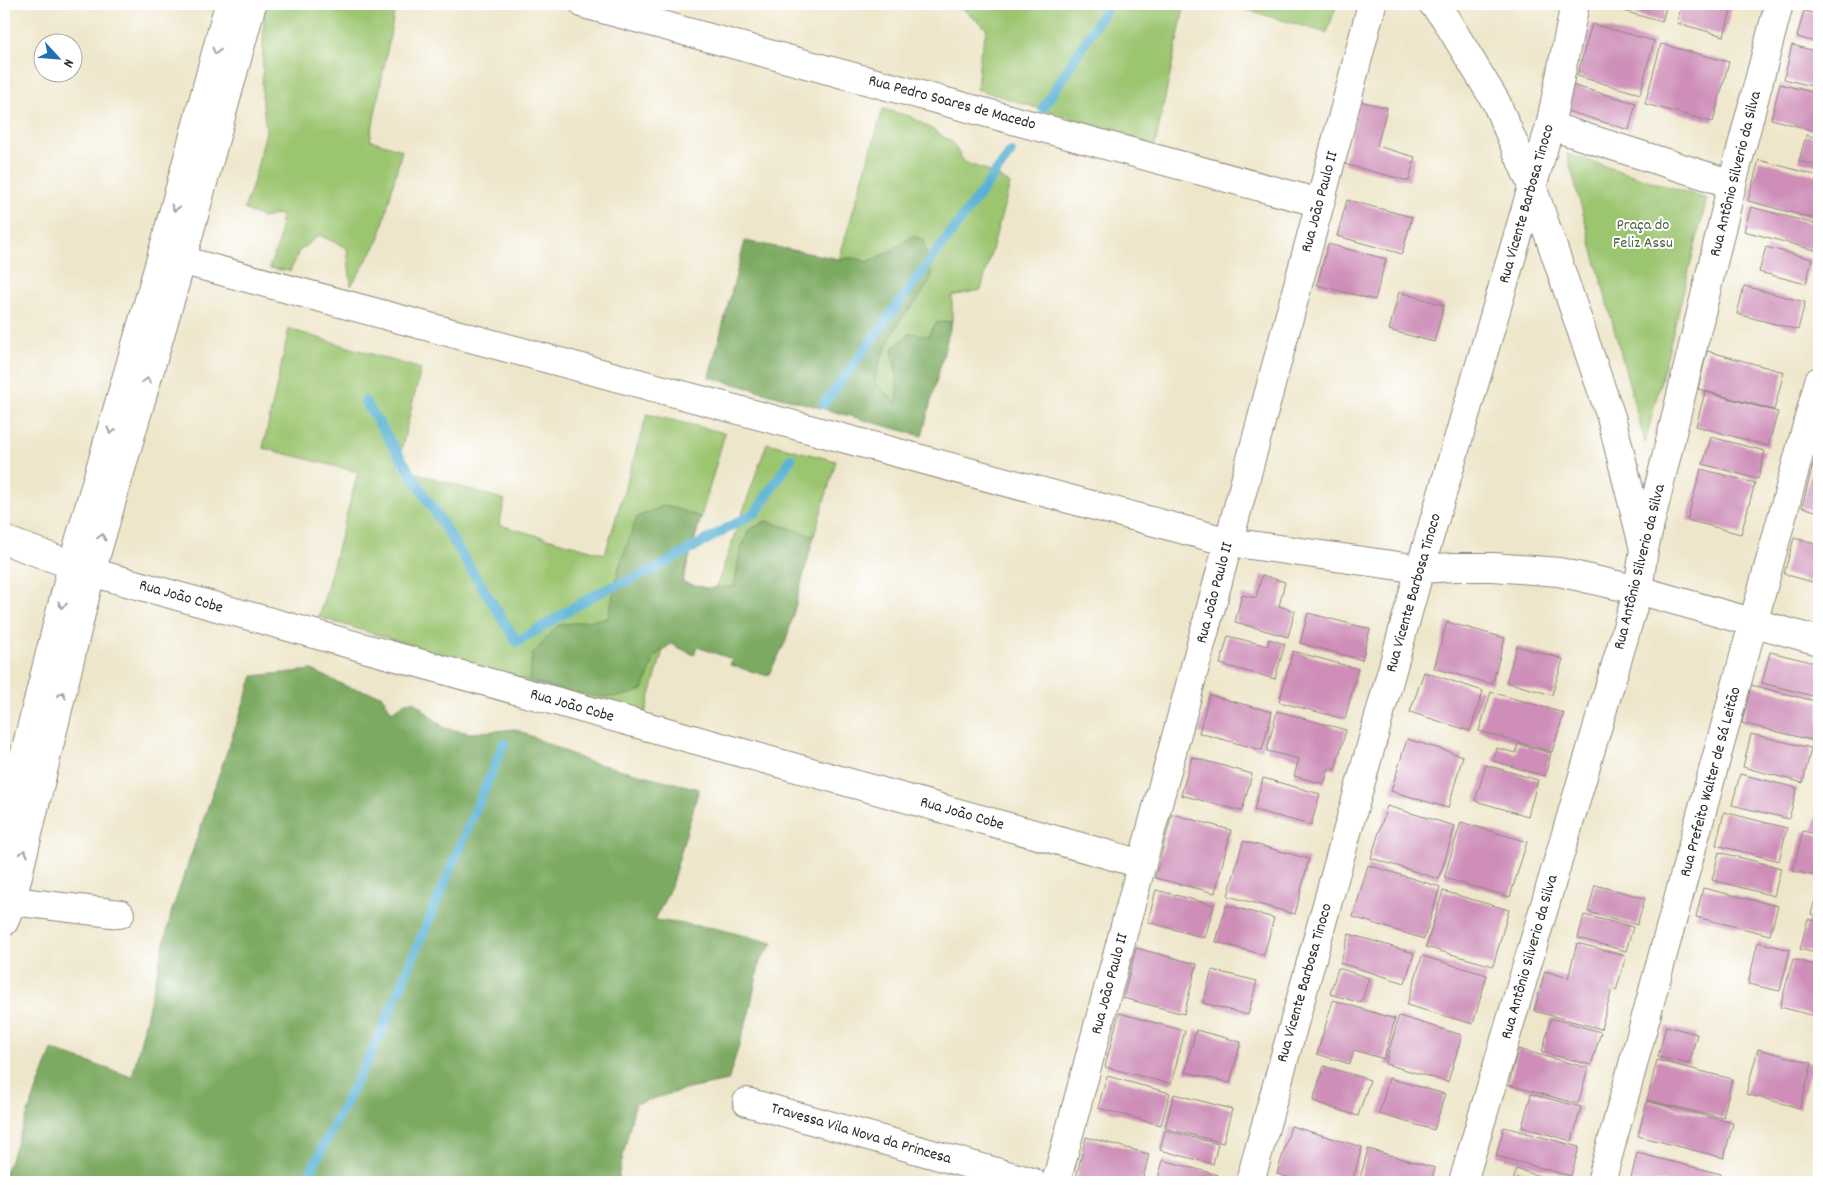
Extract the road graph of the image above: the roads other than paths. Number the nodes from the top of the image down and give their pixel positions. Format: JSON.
{"nodes":[{"id":1,"x":229,"y":4,"type":"edge"},
{"id":2,"x":252,"y":4,"type":"edge"},
{"id":3,"x":584,"y":4,"type":"edge"},
{"id":4,"x":1372,"y":4,"type":"edge"},
{"id":5,"x":1433,"y":4,"type":"edge"},
{"id":6,"x":1575,"y":4,"type":"edge"},
{"id":7,"x":1779,"y":4,"type":"edge"},
{"id":8,"x":1550,"y":126,"type":"junction"},
{"id":9,"x":1732,"y":184,"type":"junction"},
{"id":10,"x":1532,"y":186,"type":"junction"},
{"id":11,"x":1320,"y":203,"type":"junction"},
{"id":12,"x":172,"y":257,"type":"junction"},
{"id":13,"x":1819,"y":382,"type":"edge"},
{"id":14,"x":4,"y":540,"type":"edge"},
{"id":15,"x":1229,"y":542,"type":"junction"},
{"id":16,"x":1644,"y":549,"type":"junction"},
{"id":17,"x":82,"y":569,"type":"junction"},
{"id":18,"x":1420,"y":569,"type":"junction"},
{"id":19,"x":1638,"y":590,"type":"junction"},
{"id":20,"x":1754,"y":623,"type":"junction"},
{"id":21,"x":1819,"y":641,"type":"edge"},
{"id":22,"x":4,"y":836,"type":"edge"},
{"id":23,"x":1142,"y":864,"type":"junction"},
{"id":24,"x":7,"y":907,"type":"edge"},
{"id":25,"x":120,"y":914,"type":"dead end"},
{"id":26,"x":747,"y":1102,"type":"dead end"},
{"id":27,"x":1032,"y":1182,"type":"edge"},
{"id":28,"x":1056,"y":1182,"type":"edge"},
{"id":29,"x":1250,"y":1182,"type":"edge"},
{"id":30,"x":1463,"y":1182,"type":"edge"},
{"id":31,"x":1601,"y":1182,"type":"edge"}],
"edges":[{"from":1,"to":12,"type":"street","one_way":true},
{"from":2,"to":12,"type":"street"},
{"from":3,"to":11,"type":"street","name":"Rua Pedro Soares de Macedo"},
{"from":4,"to":11,"type":"street","name":"Rua João Paulo II"},
{"from":5,"to":10,"type":"street"},
{"from":6,"to":8,"type":"street","name":"Rua Vicente Barbosa Tinoco"},
{"from":7,"to":9,"type":"street","name":"Rua Antônio Silverio da Silva"},
{"from":8,"to":9,"type":"street"},
{"from":8,"to":10,"type":"street","name":"Rua Vicente Barbosa Tinoco"},
{"from":9,"to":16,"type":"street","name":"Rua Antônio Silverio da Silva"},
{"from":10,"to":16,"type":"street"},
{"from":10,"to":18,"type":"street","name":"Rua Vicente Barbosa Tinoco"},
{"from":11,"to":15,"type":"street","name":"Rua João Paulo II"},
{"from":12,"to":15,"type":"street"},
{"from":12,"to":17,"type":"street"},
{"from":13,"to":20,"type":"street","name":"Rua Prefeito Walter de Sá Leitão"},
{"from":14,"to":17,"type":"street","name":"Rua João Cobe"},
{"from":15,"to":18,"type":"street"},
{"from":15,"to":23,"type":"street","name":"Rua João Paulo II"},
{"from":16,"to":19,"type":"street","name":"Rua Antônio Silverio da Silva"},
{"from":17,"to":22,"type":"street","one_way":true},
{"from":17,"to":23,"type":"street","name":"Rua João Cobe"},
{"from":24,"to":17,"type":"street","one_way":true},
{"from":18,"to":19,"type":"street"},
{"from":18,"to":29,"type":"street","name":"Rua Vicente Barbosa Tinoco"},
{"from":19,"to":20,"type":"street"},
{"from":19,"to":30,"type":"street","name":"Rua Antônio Silverio da Silva"},
{"from":20,"to":21,"type":"street"},
{"from":20,"to":31,"type":"street","name":"Rua Prefeito Walter de Sá Leitão"},
{"from":23,"to":28,"type":"street","name":"Rua João Paulo II"},
{"from":24,"to":25,"type":"street"},
{"from":26,"to":27,"type":"street","name":"Travessa Vila Nova da Princesa"}]}
